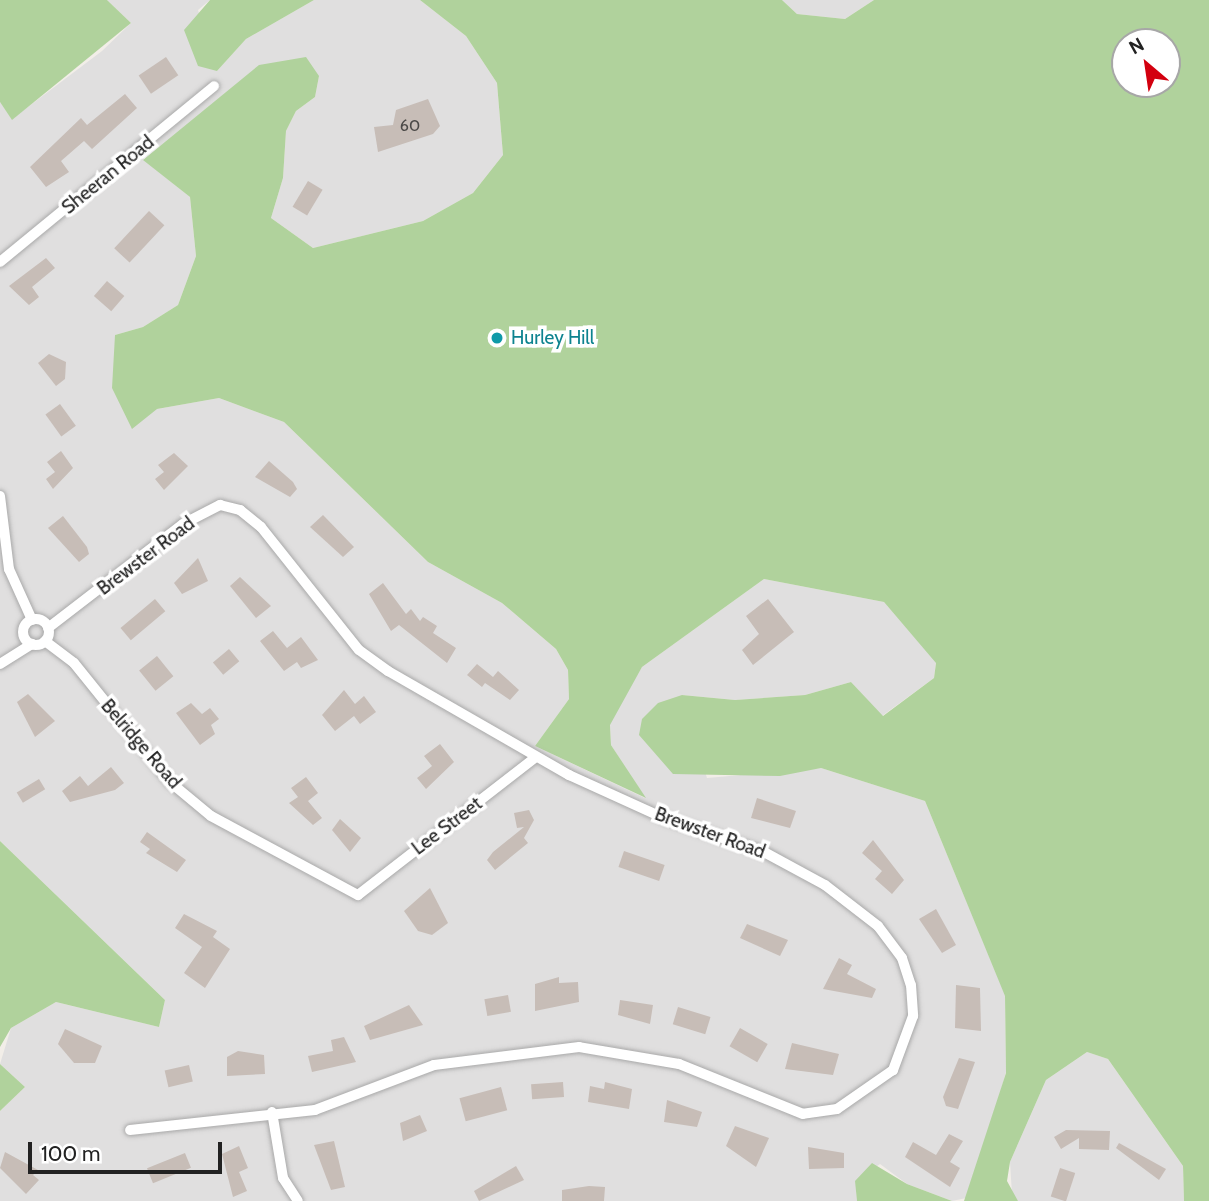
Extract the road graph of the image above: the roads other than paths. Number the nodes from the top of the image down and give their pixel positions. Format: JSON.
{"nodes":[{"id":1,"x":214,"y":86,"type":"dead end"},
{"id":2,"x":0,"y":262,"type":"edge"},
{"id":3,"x":0,"y":496,"type":"edge"},
{"id":4,"x":32,"y":620,"type":"junction"},
{"id":5,"x":48,"y":628,"type":"junction"},
{"id":6,"x":45,"y":641,"type":"junction"},
{"id":7,"x":32,"y":645,"type":"junction"},
{"id":8,"x":0,"y":664,"type":"edge"},
{"id":9,"x":536,"y":757,"type":"junction"},
{"id":10,"x":358,"y":895,"type":"joint"},
{"id":11,"x":272,"y":1112,"type":"junction"},
{"id":12,"x":130,"y":1130,"type":"dead end"},
{"id":13,"x":298,"y":1201,"type":"edge"}],
"edges":[{"from":1,"to":2,"type":"street","name":"Sheeran Road"},
{"from":3,"to":4,"type":"street"},
{"from":4,"to":5,"type":"street"},
{"from":4,"to":7,"type":"street"},
{"from":5,"to":6,"type":"street"},
{"from":5,"to":9,"type":"street","name":"Brewster Road"},
{"from":6,"to":7,"type":"street"},
{"from":6,"to":10,"type":"street","name":"Belridge Road"},
{"from":7,"to":8,"type":"street"},
{"from":9,"to":10,"type":"street","name":"Lee Street"},
{"from":9,"to":11,"type":"street","name":"Brewster Road"},
{"from":11,"to":12,"type":"street","name":"Brewster Road"},
{"from":11,"to":13,"type":"street"}]}
